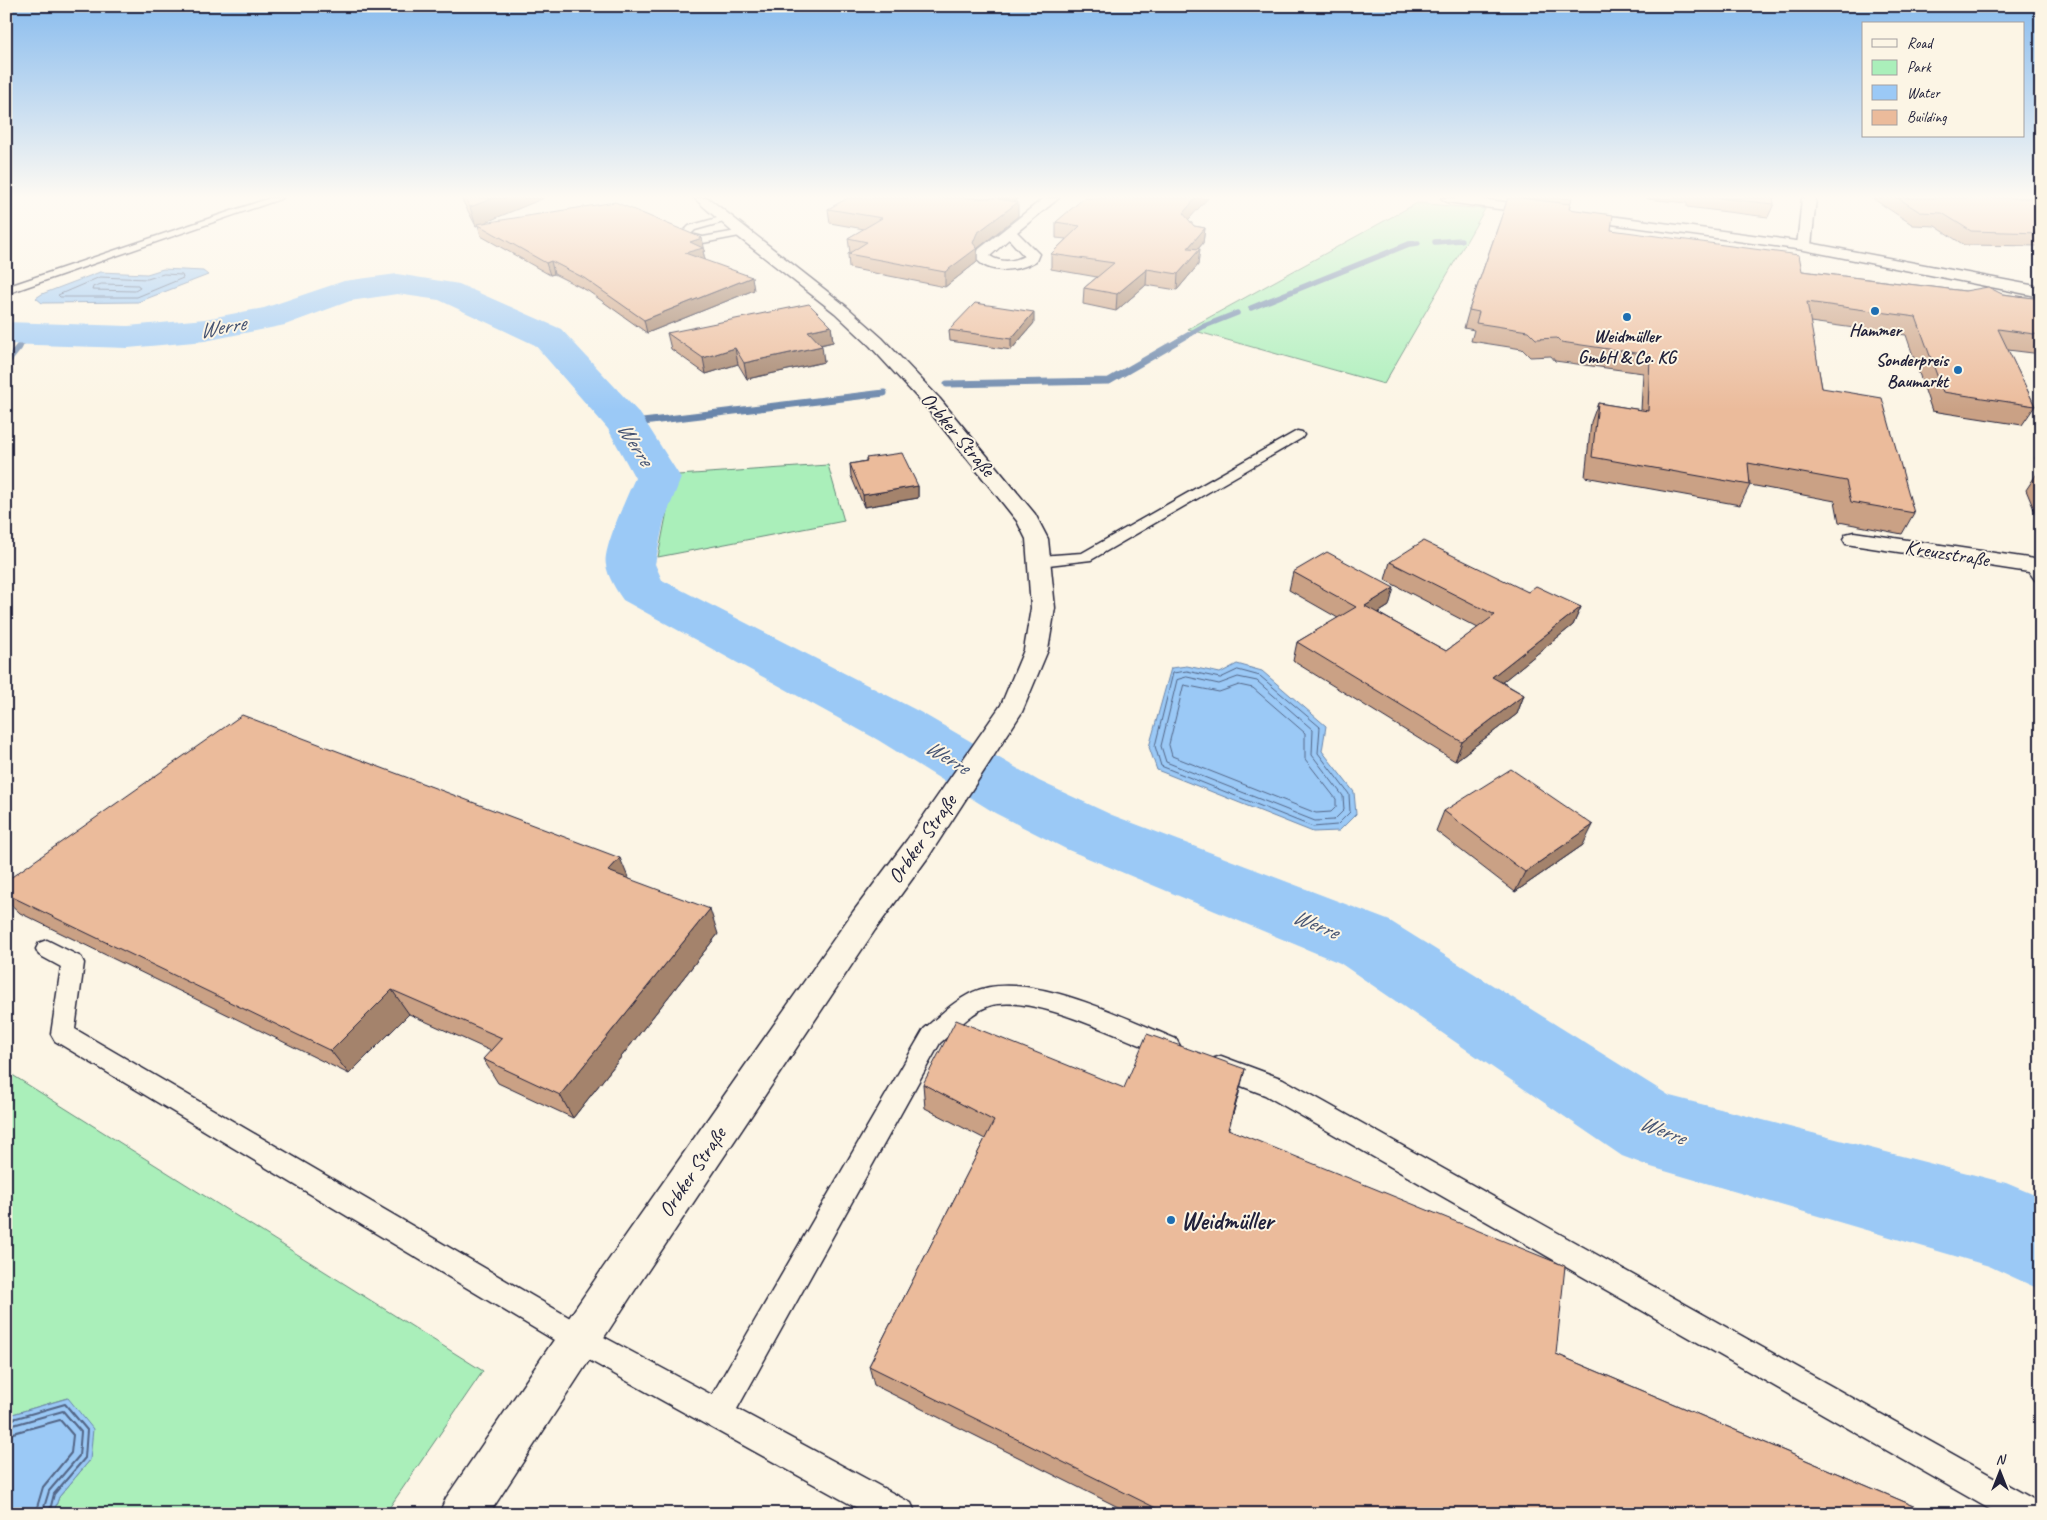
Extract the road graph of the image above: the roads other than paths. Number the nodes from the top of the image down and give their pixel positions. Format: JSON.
{"nodes":[{"id":1,"x":71,"y":269,"type":"edge"},
{"id":2,"x":788,"y":269,"type":"edge"},
{"id":3,"x":1922,"y":269,"type":"edge"},
{"id":4,"x":6,"y":291,"type":"edge"},
{"id":5,"x":2041,"y":292,"type":"edge"},
{"id":6,"x":1297,"y":435,"type":"dead end"},
{"id":7,"x":1854,"y":539,"type":"dead end"},
{"id":8,"x":1040,"y":560,"type":"junction"},
{"id":9,"x":2038,"y":570,"type":"edge"},
{"id":10,"x":48,"y":949,"type":"dead end"},
{"id":11,"x":578,"y":1339,"type":"junction"},
{"id":12,"x":717,"y":1415,"type":"junction"},
{"id":13,"x":462,"y":1514,"type":"edge"},
{"id":14,"x":900,"y":1514,"type":"edge"},
{"id":15,"x":2029,"y":1514,"type":"edge"}],
"edges":[{"from":1,"to":4,"type":"lane"},
{"from":2,"to":8,"type":"street","name":"Orbker Straße"},
{"from":3,"to":5,"type":"street"},
{"from":6,"to":8,"type":"lane"},
{"from":7,"to":9,"type":"street","name":"Kreuzstraße"},
{"from":8,"to":11,"type":"street","name":"Orbker Straße"},
{"from":10,"to":11,"type":"lane"},
{"from":11,"to":12,"type":"lane"},
{"from":11,"to":13,"type":"street","name":"Orbker Straße"},
{"from":12,"to":14,"type":"lane"},
{"from":12,"to":15,"type":"lane"}]}
